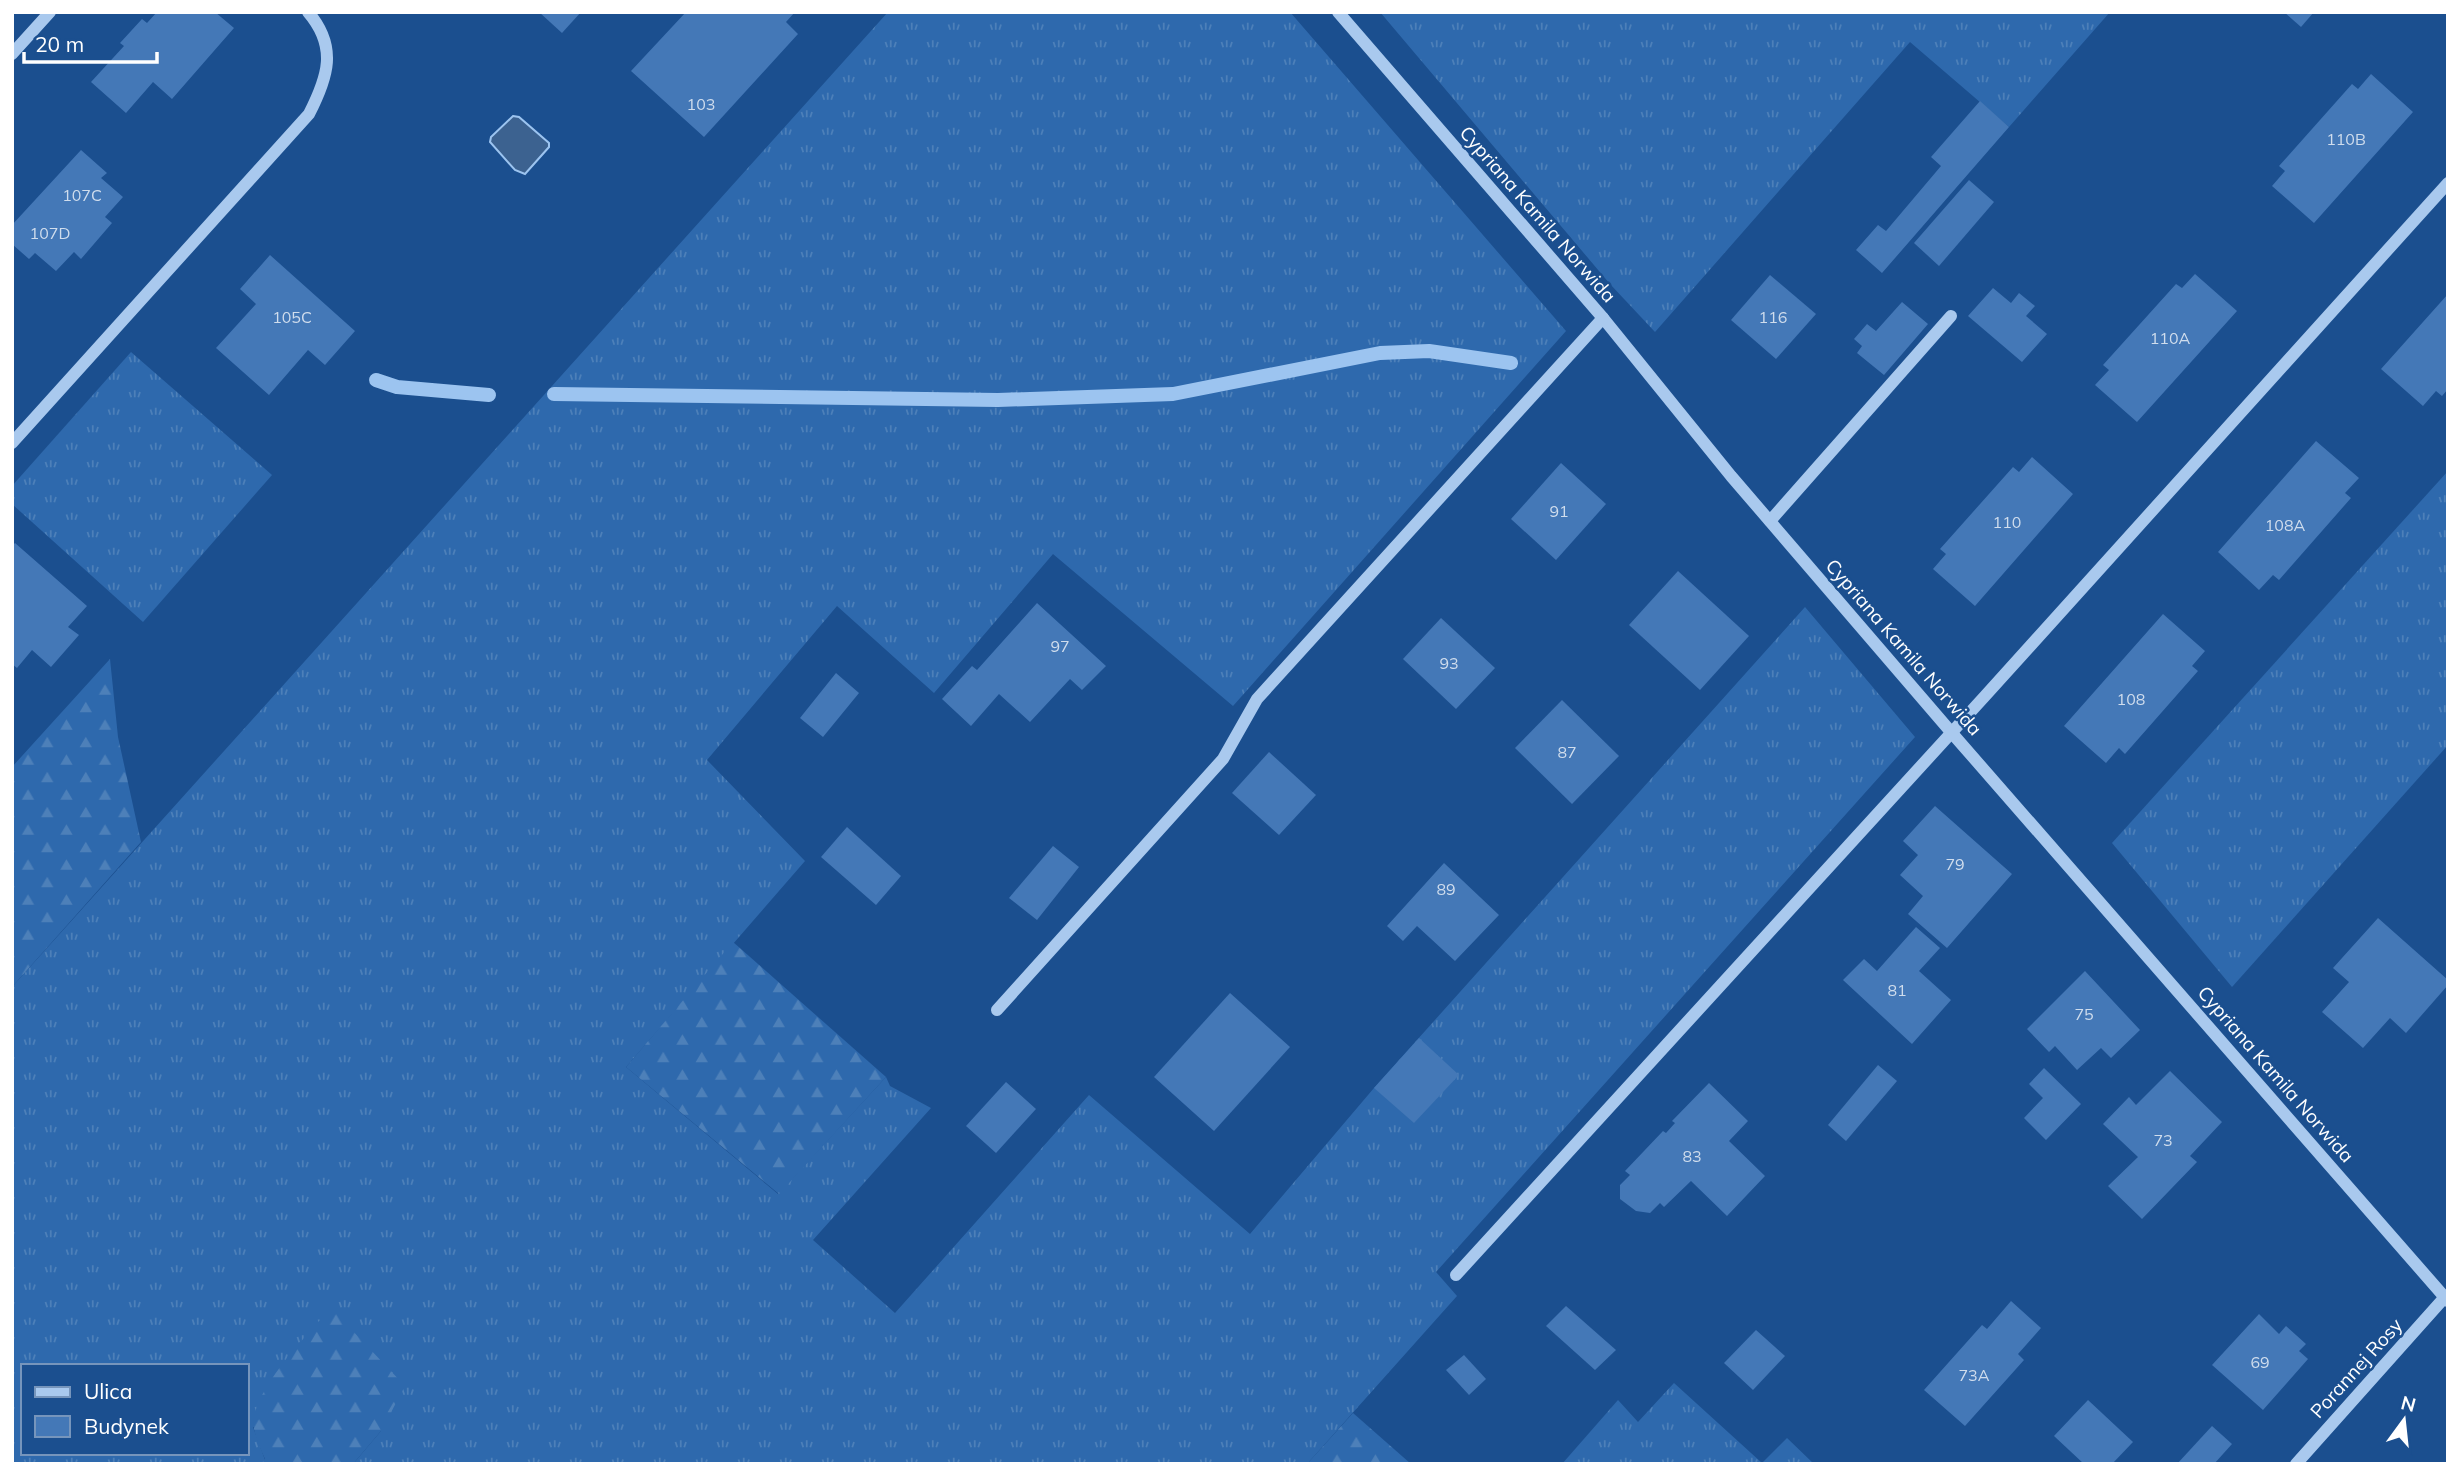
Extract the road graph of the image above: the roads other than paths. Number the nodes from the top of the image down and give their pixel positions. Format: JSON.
{"nodes":[{"id":1,"x":50,"y":12,"type":"edge"},
{"id":2,"x":308,"y":12,"type":"edge"},
{"id":3,"x":1338,"y":12,"type":"edge"},
{"id":4,"x":12,"y":54,"type":"edge"},
{"id":5,"x":2448,"y":183,"type":"edge"},
{"id":6,"x":1951,"y":316,"type":"dead end"},
{"id":7,"x":1603,"y":318,"type":"junction"},
{"id":8,"x":12,"y":443,"type":"edge"},
{"id":9,"x":1770,"y":521,"type":"junction"},
{"id":10,"x":1951,"y":732,"type":"junction"},
{"id":11,"x":997,"y":1010,"type":"dead end"},
{"id":12,"x":1456,"y":1275,"type":"dead end"},
{"id":13,"x":2446,"y":1299,"type":"edge"},
{"id":14,"x":2296,"y":1464,"type":"edge"}],
"edges":[{"from":1,"to":4,"type":"street"},
{"from":2,"to":8,"type":"street"},
{"from":3,"to":7,"type":"street","name":"Cypriana Kamila Norwida"},
{"from":5,"to":10,"type":"street"},
{"from":6,"to":9,"type":"street"},
{"from":7,"to":9,"type":"street","name":"Cypriana Kamila Norwida"},
{"from":7,"to":11,"type":"street"},
{"from":9,"to":10,"type":"street","name":"Cypriana Kamila Norwida"},
{"from":10,"to":12,"type":"street"},
{"from":10,"to":13,"type":"street","name":"Cypriana Kamila Norwida"},
{"from":13,"to":14,"type":"street","name":"Porannej Rosy"}]}
